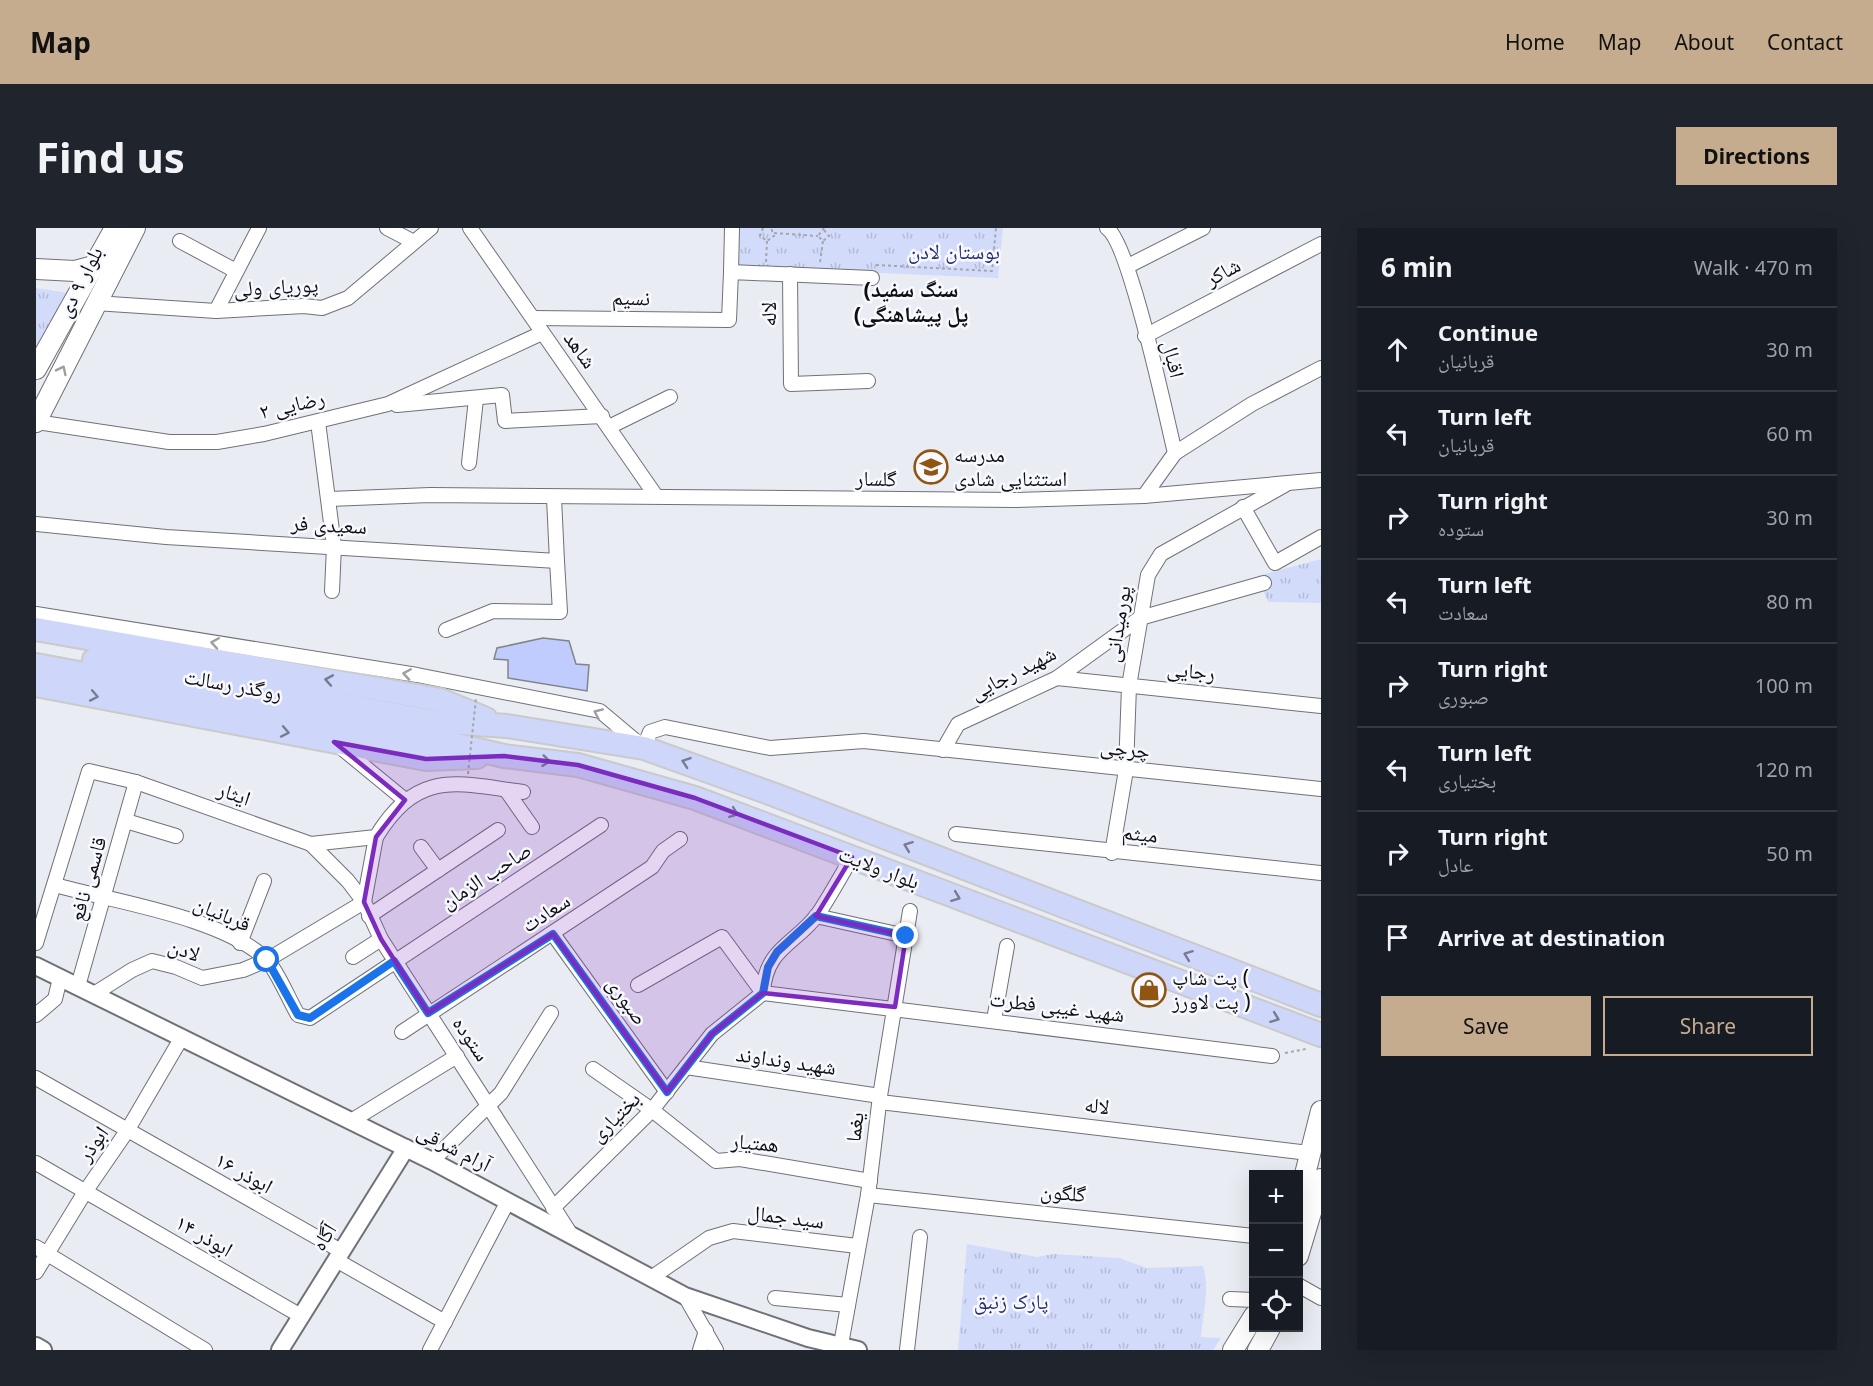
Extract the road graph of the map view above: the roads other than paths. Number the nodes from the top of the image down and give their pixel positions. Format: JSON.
{"nodes":[{"id":1,"x":115,"y":228,"type":"edge"},
{"id":2,"x":135,"y":228,"type":"edge"},
{"id":3,"x":259,"y":228,"type":"edge"},
{"id":4,"x":387,"y":228,"type":"edge"},
{"id":5,"x":431,"y":228,"type":"edge"},
{"id":6,"x":470,"y":228,"type":"edge"},
{"id":7,"x":732,"y":228,"type":"edge"},
{"id":8,"x":1107,"y":228,"type":"edge"},
{"id":9,"x":1203,"y":228,"type":"edge"},
{"id":10,"x":180,"y":241,"type":"dead end"},
{"id":11,"x":412,"y":241,"type":"junction"},
{"id":12,"x":1321,"y":244,"type":"edge"},
{"id":13,"x":94,"y":266,"type":"junction"},
{"id":14,"x":1128,"y":266,"type":"junction"},
{"id":15,"x":36,"y":269,"type":"edge"},
{"id":16,"x":869,"y":271,"type":"road end"},
{"id":17,"x":236,"y":272,"type":"junction"},
{"id":18,"x":731,"y":272,"type":"junction"},
{"id":19,"x":790,"y":274,"type":"junction"},
{"id":20,"x":95,"y":303,"type":"junction"},
{"id":21,"x":216,"y":311,"type":"junction"},
{"id":22,"x":533,"y":318,"type":"junction"},
{"id":23,"x":729,"y":320,"type":"joint"},
{"id":24,"x":542,"y":333,"type":"junction"},
{"id":25,"x":1145,"y":336,"type":"junction"},
{"id":26,"x":1321,"y":368,"type":"edge"},
{"id":27,"x":36,"y":369,"type":"edge"},
{"id":28,"x":868,"y":381,"type":"dead end"},
{"id":29,"x":670,"y":398,"type":"dead end"},
{"id":30,"x":476,"y":399,"type":"junction"},
{"id":31,"x":361,"y":408,"type":"junction"},
{"id":32,"x":36,"y":422,"type":"edge"},
{"id":33,"x":318,"y":422,"type":"junction"},
{"id":34,"x":605,"y":422,"type":"junction"},
{"id":35,"x":1175,"y":453,"type":"junction"},
{"id":36,"x":469,"y":463,"type":"dead end"},
{"id":37,"x":1321,"y":480,"type":"edge"},
{"id":38,"x":1292,"y":481,"type":"junction"},
{"id":39,"x":656,"y":496,"type":"junction"},
{"id":40,"x":1144,"y":496,"type":"junction"},
{"id":41,"x":554,"y":498,"type":"junction"},
{"id":42,"x":329,"y":499,"type":"junction"},
{"id":43,"x":1243,"y":507,"type":"junction"},
{"id":44,"x":36,"y":524,"type":"edge"},
{"id":45,"x":1321,"y":537,"type":"edge"},
{"id":46,"x":333,"y":546,"type":"junction"},
{"id":47,"x":556,"y":561,"type":"junction"},
{"id":48,"x":1264,"y":583,"type":"dead end"},
{"id":49,"x":332,"y":591,"type":"dead end"},
{"id":50,"x":1140,"y":618,"type":"junction"},
{"id":51,"x":447,"y":630,"type":"dead end"},
{"id":52,"x":38,"y":633,"type":"edge"},
{"id":53,"x":1057,"y":678,"type":"junction"},
{"id":54,"x":36,"y":679,"type":"edge"},
{"id":55,"x":1129,"y":686,"type":"junction"},
{"id":56,"x":1321,"y":706,"type":"edge"},
{"id":57,"x":507,"y":726,"type":"junction"},
{"id":58,"x":429,"y":729,"type":"junction"},
{"id":59,"x":334,"y":742,"type":"junction"},
{"id":60,"x":644,"y":748,"type":"junction"},
{"id":61,"x":943,"y":750,"type":"junction"},
{"id":62,"x":504,"y":756,"type":"junction"},
{"id":63,"x":1126,"y":770,"type":"junction"},
{"id":64,"x":136,"y":782,"type":"junction"},
{"id":65,"x":506,"y":789,"type":"junction"},
{"id":66,"x":1321,"y":789,"type":"edge"},
{"id":67,"x":524,"y":792,"type":"dead end"},
{"id":68,"x":405,"y":800,"type":"junction"},
{"id":69,"x":126,"y":821,"type":"junction"},
{"id":70,"x":601,"y":825,"type":"dead end"},
{"id":71,"x":532,"y":827,"type":"dead end"},
{"id":72,"x":498,"y":830,"type":"dead end"},
{"id":73,"x":956,"y":834,"type":"dead end"},
{"id":74,"x":176,"y":836,"type":"dead end"},
{"id":75,"x":376,"y":837,"type":"junction"},
{"id":76,"x":680,"y":839,"type":"dead end"},
{"id":77,"x":311,"y":844,"type":"junction"},
{"id":78,"x":421,"y":847,"type":"dead end"},
{"id":79,"x":1112,"y":853,"type":"junction"},
{"id":80,"x":852,"y":857,"type":"junction"},
{"id":81,"x":438,"y":870,"type":"junction"},
{"id":82,"x":1321,"y":873,"type":"edge"},
{"id":83,"x":264,"y":881,"type":"dead end"},
{"id":84,"x":55,"y":885,"type":"junction"},
{"id":85,"x":104,"y":899,"type":"junction"},
{"id":86,"x":364,"y":902,"type":"junction"},
{"id":87,"x":910,"y":911,"type":"dead end"},
{"id":88,"x":369,"y":916,"type":"junction"},
{"id":89,"x":816,"y":916,"type":"junction"},
{"id":90,"x":553,"y":934,"type":"junction"},
{"id":91,"x":906,"y":936,"type":"junction"},
{"id":92,"x":381,"y":939,"type":"junction"},
{"id":93,"x":36,"y":943,"type":"edge"},
{"id":94,"x":240,"y":943,"type":"junction"},
{"id":95,"x":1007,"y":946,"type":"dead end"},
{"id":96,"x":353,"y":957,"type":"dead end"},
{"id":97,"x":267,"y":960,"type":"junction"},
{"id":98,"x":394,"y":961,"type":"junction"},
{"id":99,"x":36,"y":966,"type":"edge"},
{"id":100,"x":60,"y":978,"type":"junction"},
{"id":101,"x":638,"y":985,"type":"dead end"},
{"id":102,"x":78,"y":986,"type":"junction"},
{"id":103,"x":763,"y":993,"type":"junction"},
{"id":104,"x":94,"y":994,"type":"junction"},
{"id":105,"x":1321,"y":1005,"type":"edge"},
{"id":106,"x":895,"y":1007,"type":"junction"},
{"id":107,"x":428,"y":1013,"type":"junction"},
{"id":108,"x":551,"y":1013,"type":"dead end"},
{"id":109,"x":36,"y":1015,"type":"edge"},
{"id":110,"x":994,"y":1020,"type":"junction"},
{"id":111,"x":402,"y":1032,"type":"dead end"},
{"id":112,"x":182,"y":1038,"type":"junction"},
{"id":113,"x":1316,"y":1041,"type":"edge"},
{"id":114,"x":457,"y":1056,"type":"junction"},
{"id":115,"x":1272,"y":1056,"type":"road end"},
{"id":116,"x":686,"y":1067,"type":"junction"},
{"id":117,"x":593,"y":1069,"type":"dead end"},
{"id":118,"x":36,"y":1078,"type":"edge"},
{"id":119,"x":667,"y":1092,"type":"junction"},
{"id":120,"x":880,"y":1099,"type":"junction"},
{"id":121,"x":489,"y":1106,"type":"junction"},
{"id":122,"x":652,"y":1110,"type":"junction"},
{"id":123,"x":1321,"y":1111,"type":"edge"},
{"id":124,"x":351,"y":1121,"type":"junction"},
{"id":125,"x":127,"y":1131,"type":"junction"},
{"id":126,"x":406,"y":1148,"type":"junction"},
{"id":127,"x":1309,"y":1152,"type":"junction"},
{"id":128,"x":432,"y":1161,"type":"junction"},
{"id":129,"x":36,"y":1163,"type":"edge"},
{"id":130,"x":1321,"y":1179,"type":"edge"},
{"id":131,"x":1303,"y":1182,"type":"edge"},
{"id":132,"x":869,"y":1188,"type":"junction"},
{"id":133,"x":85,"y":1191,"type":"junction"},
{"id":134,"x":508,"y":1201,"type":"junction"},
{"id":135,"x":554,"y":1208,"type":"junction"},
{"id":136,"x":570,"y":1233,"type":"junction"},
{"id":137,"x":1249,"y":1235,"type":"edge"},
{"id":138,"x":920,"y":1238,"type":"dead end"},
{"id":139,"x":1303,"y":1242,"type":"edge"},
{"id":140,"x":857,"y":1246,"type":"junction"},
{"id":141,"x":41,"y":1249,"type":"edge"},
{"id":142,"x":338,"y":1256,"type":"junction"},
{"id":143,"x":36,"y":1272,"type":"edge"},
{"id":144,"x":651,"y":1278,"type":"junction"},
{"id":145,"x":1303,"y":1287,"type":"edge"},
{"id":146,"x":1319,"y":1295,"type":"edge"},
{"id":147,"x":685,"y":1296,"type":"junction"},
{"id":148,"x":775,"y":1298,"type":"dead end"},
{"id":149,"x":1230,"y":1299,"type":"dead end"},
{"id":150,"x":1249,"y":1300,"type":"edge"},
{"id":151,"x":848,"y":1305,"type":"junction"},
{"id":152,"x":301,"y":1316,"type":"junction"},
{"id":153,"x":445,"y":1322,"type":"junction"},
{"id":154,"x":1249,"y":1324,"type":"edge"},
{"id":155,"x":705,"y":1331,"type":"junction"},
{"id":156,"x":1268,"y":1332,"type":"edge"},
{"id":157,"x":807,"y":1344,"type":"edge"},
{"id":158,"x":36,"y":1346,"type":"edge"},
{"id":159,"x":840,"y":1349,"type":"edge"},
{"id":160,"x":43,"y":1350,"type":"edge"},
{"id":161,"x":205,"y":1350,"type":"edge"},
{"id":162,"x":280,"y":1350,"type":"edge"},
{"id":163,"x":430,"y":1350,"type":"edge"},
{"id":164,"x":700,"y":1350,"type":"edge"},
{"id":165,"x":716,"y":1350,"type":"edge"},
{"id":166,"x":858,"y":1350,"type":"edge"},
{"id":167,"x":907,"y":1350,"type":"edge"},
{"id":168,"x":1233,"y":1350,"type":"edge"},
{"id":169,"x":1258,"y":1350,"type":"edge"}],
"edges":[{"from":1,"to":13,"type":"main road","name":"بلوار ۹ دی"},
{"from":2,"to":20,"type":"main road","name":"بلوار ۹ دی"},
{"from":3,"to":17,"type":"street"},
{"from":4,"to":11,"type":"street"},
{"from":5,"to":11,"type":"street","name":"پوریای ولی"},
{"from":6,"to":22,"type":"street","name":"شاهد"},
{"from":7,"to":18,"type":"street"},
{"from":8,"to":14,"type":"street","name":"اقبال"},
{"from":9,"to":14,"type":"street"},
{"from":10,"to":17,"type":"street"},
{"from":11,"to":21,"type":"street","name":"پوریای ولی"},
{"from":12,"to":25,"type":"street","name":"شاکر"},
{"from":13,"to":15,"type":"main road"},
{"from":13,"to":27,"type":"main road","name":"بلوار ۹ دی"},
{"from":14,"to":25,"type":"street","name":"اقبال"},
{"from":16,"to":19,"type":"street"},
{"from":17,"to":21,"type":"street"},
{"from":18,"to":19,"type":"street","name":"لاله"},
{"from":18,"to":23,"type":"street","name":"لاله"},
{"from":19,"to":28,"type":"street","name":"لاله"},
{"from":20,"to":21,"type":"street","name":"پوریای ولی"},
{"from":32,"to":20,"type":"main road","name":"بلوار ۹ دی","one_way":true},
{"from":22,"to":23,"type":"street","name":"نسیم"},
{"from":22,"to":24,"type":"street","name":"شاهد"},
{"from":24,"to":31,"type":"street","name":"رضایی ۲"},
{"from":24,"to":34,"type":"street","name":"شاهد"},
{"from":25,"to":35,"type":"street","name":"اقبال"},
{"from":26,"to":35,"type":"street"},
{"from":29,"to":34,"type":"street"},
{"from":30,"to":31,"type":"street"},
{"from":30,"to":34,"type":"street"},
{"from":30,"to":36,"type":"street"},
{"from":31,"to":33,"type":"street","name":"رضایی ۲"},
{"from":32,"to":33,"type":"street","name":"رضایی ۲"},
{"from":33,"to":42,"type":"street"},
{"from":34,"to":39,"type":"street","name":"شاهد"},
{"from":35,"to":40,"type":"street"},
{"from":37,"to":38,"type":"street","name":"گلسار"},
{"from":38,"to":40,"type":"street","name":"گلسار"},
{"from":38,"to":43,"type":"street","name":"پورمیدانی"},
{"from":39,"to":40,"type":"street","name":"گلسار"},
{"from":39,"to":41,"type":"street","name":"گلسار"},
{"from":41,"to":42,"type":"street","name":"گلسار"},
{"from":41,"to":47,"type":"street"},
{"from":42,"to":46,"type":"street"},
{"from":43,"to":45,"type":"street"},
{"from":43,"to":50,"type":"street","name":"پورمیدانی"},
{"from":44,"to":46,"type":"street","name":"سعیدی فر"},
{"from":46,"to":47,"type":"street","name":"سعیدی فر"},
{"from":46,"to":49,"type":"street"},
{"from":47,"to":51,"type":"street"},
{"from":48,"to":50,"type":"street"},
{"from":50,"to":53,"type":"street","name":"شهید رجایی"},
{"from":50,"to":55,"type":"street","name":"پورمیدانی"},
{"from":57,"to":52,"type":"highway","one_way":true},
{"from":52,"to":58,"type":"highway","name":"روگذر رسالت"},
{"from":60,"to":52,"type":"street","one_way":true},
{"from":53,"to":55,"type":"street","name":"رجایی"},
{"from":53,"to":61,"type":"street","name":"شهید رجایی"},
{"from":54,"to":58,"type":"highway","name":"روگذر رسالت"},
{"from":54,"to":59,"type":"highway","one_way":true},
{"from":55,"to":56,"type":"street","name":"رجایی"},
{"from":55,"to":63,"type":"street","name":"پورمیدانی"},
{"from":57,"to":58,"type":"highway","name":"بلوار ولایت"},
{"from":57,"to":60,"type":"highway","name":"بلوار ولایت"},
{"from":58,"to":62,"type":"highway","name":"بلوار ولایت"},
{"from":59,"to":62,"type":"highway"},
{"from":59,"to":68,"type":"street"},
{"from":60,"to":61,"type":"street","name":"چرچی"},
{"from":105,"to":60,"type":"highway","name":"بلوار ولایت","one_way":true},
{"from":61,"to":63,"type":"street","name":"چرچی"},
{"from":62,"to":80,"type":"highway","name":"بلوار ولایت","one_way":true},
{"from":63,"to":66,"type":"street","name":"چرچی"},
{"from":63,"to":79,"type":"street","name":"پورمیدانی"},
{"from":64,"to":69,"type":"street","name":"قاسمی نافع"},
{"from":64,"to":77,"type":"street","name":"ایثار"},
{"from":64,"to":84,"type":"street","name":"ایثار"},
{"from":65,"to":67,"type":"street"},
{"from":65,"to":68,"type":"street"},
{"from":65,"to":71,"type":"street"},
{"from":68,"to":75,"type":"street"},
{"from":69,"to":74,"type":"street"},
{"from":69,"to":85,"type":"street","name":"قاسمی نافع"},
{"from":70,"to":98,"type":"street","name":"صاحب الزمان"},
{"from":72,"to":81,"type":"street"},
{"from":73,"to":79,"type":"street","name":"میثم"},
{"from":75,"to":77,"type":"street","name":"ایثار"},
{"from":75,"to":86,"type":"street"},
{"from":76,"to":90,"type":"street","name":"سعادت"},
{"from":77,"to":86,"type":"street","name":"ستوده"},
{"from":78,"to":81,"type":"street"},
{"from":79,"to":82,"type":"street","name":"میثم"},
{"from":80,"to":89,"type":"street"},
{"from":80,"to":113,"type":"highway","name":"بلوار ولایت","one_way":true},
{"from":81,"to":88,"type":"street"},
{"from":83,"to":94,"type":"street"},
{"from":84,"to":85,"type":"street","name":"قربانیان"},
{"from":84,"to":93,"type":"street","name":"ایثار"},
{"from":85,"to":94,"type":"street","name":"قربانیان"},
{"from":85,"to":102,"type":"street","name":"قاسمی نافع"},
{"from":86,"to":88,"type":"street","name":"ستوده"},
{"from":86,"to":97,"type":"street","name":"لادن"},
{"from":87,"to":91,"type":"street","name":"یغما"},
{"from":88,"to":92,"type":"street","name":"ستوده"},
{"from":89,"to":91,"type":"street"},
{"from":89,"to":103,"type":"street"},
{"from":90,"to":107,"type":"street","name":"سعادت"},
{"from":90,"to":119,"type":"street","name":"صبوری"},
{"from":91,"to":106,"type":"street","name":"یغما"},
{"from":92,"to":96,"type":"street"},
{"from":92,"to":98,"type":"street","name":"ستوده"},
{"from":94,"to":97,"type":"street","name":"قربانیان"},
{"from":95,"to":110,"type":"street"},
{"from":97,"to":98,"type":"street","name":"قربانیان"},
{"from":97,"to":104,"type":"street","name":"لادن"},
{"from":98,"to":107,"type":"street","name":"ستوده"},
{"from":99,"to":100,"type":"street","name":"آرام شرقی"},
{"from":100,"to":102,"type":"street","name":"آرام شرقی"},
{"from":100,"to":109,"type":"street"},
{"from":101,"to":103,"type":"street"},
{"from":102,"to":104,"type":"street","name":"آرام شرقی"},
{"from":103,"to":106,"type":"street","name":"شهید غیبی فطرت"},
{"from":103,"to":116,"type":"street","name":"بختیاری"},
{"from":104,"to":112,"type":"street","name":"آرام شرقی"},
{"from":106,"to":110,"type":"street","name":"شهید غیبی فطرت"},
{"from":106,"to":120,"type":"street","name":"یغما"},
{"from":107,"to":111,"type":"street","name":"سعادت"},
{"from":107,"to":114,"type":"street","name":"ستوده"},
{"from":108,"to":121,"type":"street"},
{"from":110,"to":115,"type":"street","name":"شهید غیبی فطرت"},
{"from":112,"to":124,"type":"street","name":"آرام شرقی"},
{"from":112,"to":125,"type":"street","name":"ابوذر"},
{"from":114,"to":121,"type":"street","name":"ستوده"},
{"from":114,"to":124,"type":"street"},
{"from":116,"to":119,"type":"street","name":"بختیاری"},
{"from":116,"to":120,"type":"street","name":"شهید ونداوند"},
{"from":117,"to":122,"type":"street"},
{"from":118,"to":125,"type":"street"},
{"from":119,"to":122,"type":"street","name":"بختیاری"},
{"from":120,"to":127,"type":"street","name":"لاله"},
{"from":120,"to":132,"type":"street","name":"یغما"},
{"from":121,"to":128,"type":"street"},
{"from":121,"to":135,"type":"street","name":"ستوده"},
{"from":122,"to":132,"type":"street","name":"همتیار"},
{"from":122,"to":135,"type":"street","name":"بختیاری"},
{"from":123,"to":127,"type":"main road"},
{"from":124,"to":126,"type":"street","name":"آرام شرقی"},
{"from":125,"to":133,"type":"street","name":"ابوذر"},
{"from":125,"to":142,"type":"street","name":"ابوذر ۱۶"},
{"from":126,"to":128,"type":"street","name":"آرام شرقی"},
{"from":126,"to":142,"type":"street","name":"آگاه"},
{"from":127,"to":131,"type":"main road"},
{"from":128,"to":134,"type":"street","name":"آرام شرقی"},
{"from":129,"to":133,"type":"street","name":"ابوذر ۱۴"},
{"from":130,"to":139,"type":"main road"},
{"from":132,"to":137,"type":"street","name":"گلگون"},
{"from":132,"to":140,"type":"street","name":"یغما"},
{"from":133,"to":141,"type":"street","name":"ابوذر"},
{"from":133,"to":152,"type":"street","name":"ابوذر ۱۴"},
{"from":134,"to":136,"type":"street","name":"آرام شرقی"},
{"from":134,"to":153,"type":"street"},
{"from":135,"to":136,"type":"street","name":"ستوده"},
{"from":136,"to":144,"type":"street","name":"آرام شرقی"},
{"from":138,"to":167,"type":"street"},
{"from":140,"to":144,"type":"street","name":"سید جمال"},
{"from":140,"to":151,"type":"street","name":"یغما"},
{"from":141,"to":143,"type":"street","name":"ابوذر"},
{"from":141,"to":161,"type":"street"},
{"from":142,"to":152,"type":"street","name":"آگاه"},
{"from":142,"to":153,"type":"street","name":"ابوذر ۱۶"},
{"from":144,"to":147,"type":"street","name":"آرام شرقی"},
{"from":145,"to":146,"type":"street"},
{"from":147,"to":155,"type":"street"},
{"from":147,"to":157,"type":"street","name":"آرام شرقی"},
{"from":148,"to":151,"type":"street"},
{"from":149,"to":150,"type":"street"},
{"from":151,"to":159,"type":"street","name":"یغما"},
{"from":152,"to":162,"type":"street","name":"آگاه"},
{"from":153,"to":163,"type":"street"},
{"from":154,"to":168,"type":"main road"},
{"from":155,"to":164,"type":"street"},
{"from":155,"to":165,"type":"street"},
{"from":156,"to":169,"type":"main road"},
{"from":157,"to":159,"type":"street","name":"آرام شرقی"},
{"from":158,"to":160,"type":"street"},
{"from":159,"to":166,"type":"street","name":"آرام شرقی"}]}
